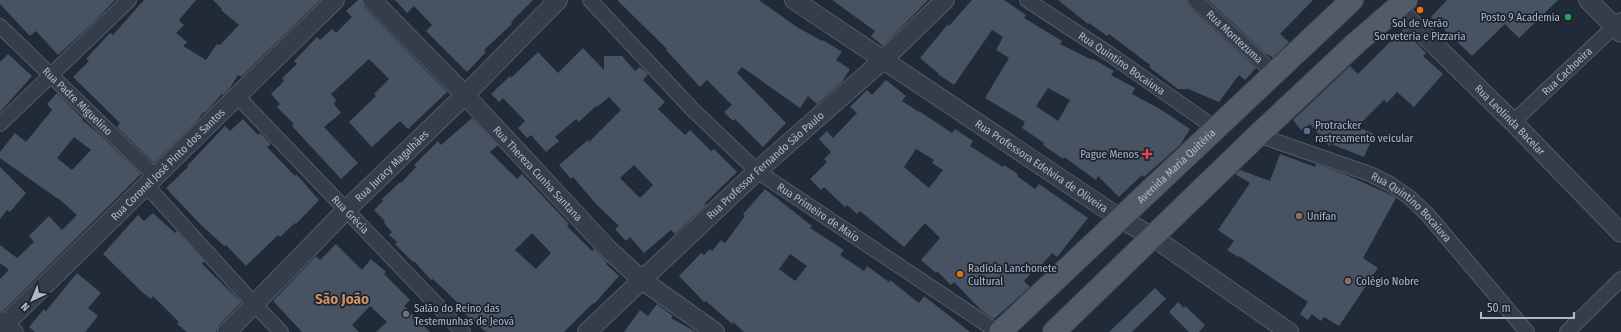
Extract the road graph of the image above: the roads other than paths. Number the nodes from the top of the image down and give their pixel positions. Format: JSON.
{"nodes":[{"id":1,"x":129,"y":0,"type":"edge"},
{"id":2,"x":334,"y":0,"type":"edge"},
{"id":3,"x":372,"y":0,"type":"edge"},
{"id":4,"x":558,"y":0,"type":"edge"},
{"id":5,"x":590,"y":0,"type":"edge"},
{"id":6,"x":794,"y":0,"type":"edge"},
{"id":7,"x":945,"y":0,"type":"edge"},
{"id":8,"x":1027,"y":0,"type":"edge"},
{"id":9,"x":1352,"y":0,"type":"edge"},
{"id":10,"x":1588,"y":0,"type":"edge"},
{"id":11,"x":1203,"y":2,"type":"edge"},
{"id":12,"x":1401,"y":4,"type":"edge"},
{"id":13,"x":0,"y":26,"type":"edge"},
{"id":14,"x":1619,"y":27,"type":"edge"},
{"id":15,"x":883,"y":60,"type":"junction"},
{"id":16,"x":1274,"y":73,"type":"junction"},
{"id":17,"x":51,"y":75,"type":"junction"},
{"id":18,"x":465,"y":95,"type":"junction"},
{"id":19,"x":237,"y":96,"type":"junction"},
{"id":20,"x":1513,"y":122,"type":"junction"},
{"id":21,"x":0,"y":124,"type":"edge"},
{"id":22,"x":1216,"y":128,"type":"junction"},
{"id":23,"x":1258,"y":135,"type":"junction"},
{"id":24,"x":757,"y":171,"type":"junction"},
{"id":25,"x":150,"y":181,"type":"junction"},
{"id":26,"x":346,"y":210,"type":"junction"},
{"id":27,"x":1121,"y":219,"type":"junction"},
{"id":28,"x":1621,"y":233,"type":"edge"},
{"id":29,"x":1153,"y":237,"type":"junction"},
{"id":30,"x":1621,"y":279,"type":"edge"},
{"id":31,"x":642,"y":280,"type":"junction"},
{"id":32,"x":254,"y":304,"type":"junction"},
{"id":33,"x":5,"y":326,"type":"edge"},
{"id":34,"x":226,"y":332,"type":"edge"},
{"id":35,"x":281,"y":332,"type":"edge"},
{"id":36,"x":463,"y":332,"type":"edge"},
{"id":37,"x":587,"y":332,"type":"edge"},
{"id":38,"x":715,"y":332,"type":"edge"},
{"id":39,"x":999,"y":332,"type":"edge"},
{"id":40,"x":1054,"y":332,"type":"edge"},
{"id":41,"x":1289,"y":332,"type":"edge"},
{"id":42,"x":1527,"y":332,"type":"edge"},
{"id":43,"x":1567,"y":332,"type":"edge"}],
"edges":[{"from":1,"to":17,"type":"street"},
{"from":2,"to":19,"type":"street","name":"Rua Coronel José Pinto dos Santos"},
{"from":3,"to":18,"type":"street","name":"Rua Thereza Cunha Santana"},
{"from":4,"to":18,"type":"street","name":"Rua Juracy Magalhães"},
{"from":5,"to":24,"type":"street","name":"Rua Primeiro de Maio"},
{"from":6,"to":15,"type":"street","name":"Rua Professora Edelvira de Oliveira"},
{"from":7,"to":15,"type":"street","name":"Rua Professor Fernando São Paulo"},
{"from":8,"to":22,"type":"street","name":"Rua Quintino Bocaiuva"},
{"from":9,"to":16,"type":"main road","name":"Avenida Maria Quitéria"},
{"from":10,"to":14,"type":"street"},
{"from":11,"to":16,"type":"street","name":"Rua Montezuma"},
{"from":12,"to":20,"type":"street","name":"Rua Leolinda Bacelar"},
{"from":12,"to":23,"type":"main road"},
{"from":13,"to":17,"type":"street","name":"Rua Padre Miguelino"},
{"from":14,"to":20,"type":"street","name":"Rua Cachoeira"},
{"from":15,"to":24,"type":"street","name":"Rua Professor Fernando São Paulo"},
{"from":15,"to":27,"type":"street","name":"Rua Professora Edelvira de Oliveira"},
{"from":16,"to":22,"type":"main road","name":"Avenida Maria Quitéria"},
{"from":17,"to":21,"type":"street"},
{"from":17,"to":25,"type":"street","name":"Rua Padre Miguelino"},
{"from":18,"to":26,"type":"street","name":"Rua Juracy Magalhães"},
{"from":18,"to":31,"type":"street","name":"Rua Thereza Cunha Santana"},
{"from":19,"to":25,"type":"street","name":"Rua Coronel José Pinto dos Santos"},
{"from":19,"to":26,"type":"street","name":"Rua Grécia"},
{"from":20,"to":28,"type":"street","name":"Rua Leolinda Bacelar"},
{"from":22,"to":27,"type":"main road","name":"Avenida Maria Quitéria"},
{"from":23,"to":29,"type":"main road"},
{"from":23,"to":42,"type":"street","name":"Rua Quintino Bocaiuva"},
{"from":24,"to":31,"type":"street","name":"Rua Professor Fernando São Paulo"},
{"from":24,"to":39,"type":"street","name":"Rua Primeiro de Maio"},
{"from":25,"to":32,"type":"street","name":"Rua Padre Miguelino"},
{"from":25,"to":33,"type":"street","name":"Rua Coronel José Pinto dos Santos"},
{"from":26,"to":32,"type":"street","name":"Rua Juracy Magalhães"},
{"from":26,"to":36,"type":"street","name":"Rua Grécia"},
{"from":27,"to":29,"type":"street","name":"Rua Professora Edelvira de Oliveira"},
{"from":27,"to":39,"type":"main road","name":"Avenida Maria Quitéria"},
{"from":29,"to":40,"type":"main road"},
{"from":29,"to":41,"type":"street","name":"Rua Professora Edelvira de Oliveira"},
{"from":30,"to":43,"type":"street"},
{"from":31,"to":37,"type":"street","name":"Rua Professor Fernando São Paulo"},
{"from":31,"to":38,"type":"street","name":"Rua Thereza Cunha Santana"},
{"from":32,"to":34,"type":"street","name":"Rua Juracy Magalhães"},
{"from":32,"to":35,"type":"street","name":"Rua Padre Miguelino"}]}
